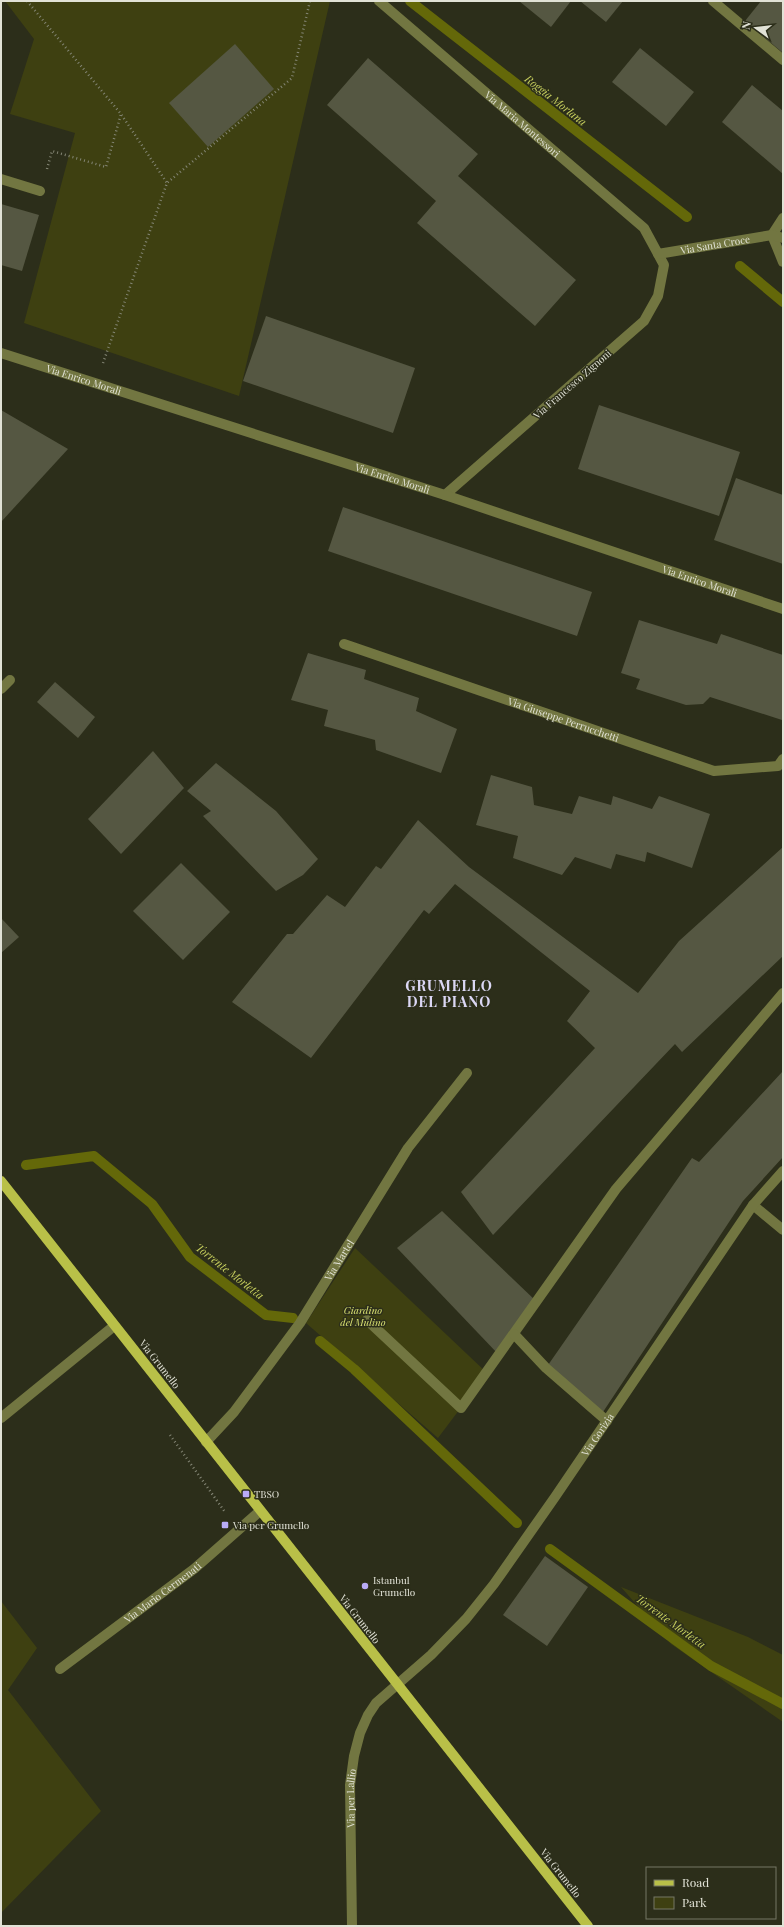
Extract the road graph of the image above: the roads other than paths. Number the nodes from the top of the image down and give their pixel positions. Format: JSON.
{"nodes":[{"id":1,"x":379,"y":1,"type":"edge"},
{"id":2,"x":713,"y":1,"type":"edge"},
{"id":3,"x":783,"y":60,"type":"edge"},
{"id":4,"x":1,"y":179,"type":"edge"},
{"id":5,"x":40,"y":191,"type":"road end"},
{"id":6,"x":783,"y":218,"type":"edge"},
{"id":7,"x":772,"y":235,"type":"junction"},
{"id":8,"x":783,"y":238,"type":"edge"},
{"id":9,"x":658,"y":254,"type":"junction"},
{"id":10,"x":783,"y":262,"type":"edge"},
{"id":11,"x":1,"y":353,"type":"edge"},
{"id":12,"x":445,"y":495,"type":"junction"},
{"id":13,"x":783,"y":609,"type":"edge"},
{"id":14,"x":344,"y":644,"type":"dead end"},
{"id":15,"x":10,"y":680,"type":"dead end"},
{"id":16,"x":1,"y":689,"type":"edge"},
{"id":17,"x":783,"y":759,"type":"edge"},
{"id":18,"x":783,"y":993,"type":"edge"},
{"id":19,"x":467,"y":1073,"type":"dead end"},
{"id":20,"x":783,"y":1170,"type":"edge"},
{"id":21,"x":1,"y":1182,"type":"edge"},
{"id":22,"x":753,"y":1205,"type":"junction"},
{"id":23,"x":783,"y":1230,"type":"edge"},
{"id":24,"x":368,"y":1320,"type":"dead end"},
{"id":25,"x":114,"y":1326,"type":"junction"},
{"id":26,"x":514,"y":1334,"type":"junction"},
{"id":27,"x":1,"y":1418,"type":"edge"},
{"id":28,"x":607,"y":1421,"type":"junction"},
{"id":29,"x":206,"y":1442,"type":"junction"},
{"id":30,"x":260,"y":1511,"type":"junction"},
{"id":31,"x":60,"y":1669,"type":"dead end"},
{"id":32,"x":396,"y":1685,"type":"junction"},
{"id":33,"x":352,"y":1926,"type":"edge"},
{"id":34,"x":588,"y":1926,"type":"edge"}],
"edges":[{"from":1,"to":9,"type":"street","name":"Via Maria Montessori"},
{"from":2,"to":3,"type":"street"},
{"from":4,"to":5,"type":"street"},
{"from":6,"to":7,"type":"street"},
{"from":7,"to":8,"type":"street","name":"Via Santa Croce"},
{"from":7,"to":9,"type":"street","name":"Via Santa Croce"},
{"from":7,"to":10,"type":"street"},
{"from":9,"to":12,"type":"street","name":"Via Francesco Zignoni"},
{"from":11,"to":12,"type":"street","name":"Via Enrico Morali"},
{"from":12,"to":13,"type":"street","name":"Via Enrico Morali"},
{"from":14,"to":17,"type":"street","name":"Via Giuseppe Perrucchetti"},
{"from":15,"to":16,"type":"street"},
{"from":18,"to":26,"type":"street"},
{"from":19,"to":29,"type":"street","name":"Via Martel"},
{"from":20,"to":22,"type":"street","name":"Via Gorizia"},
{"from":21,"to":25,"type":"main road","name":"Via Grumello"},
{"from":22,"to":23,"type":"street"},
{"from":22,"to":28,"type":"street","name":"Via Gorizia"},
{"from":24,"to":26,"type":"street"},
{"from":25,"to":27,"type":"street"},
{"from":25,"to":29,"type":"main road","name":"Via Grumello"},
{"from":26,"to":28,"type":"street"},
{"from":28,"to":32,"type":"street","name":"Via Gorizia"},
{"from":29,"to":30,"type":"main road","name":"Via Grumello"},
{"from":30,"to":31,"type":"street","name":"Via Mario Cermenati"},
{"from":30,"to":32,"type":"main road","name":"Via Grumello"},
{"from":32,"to":33,"type":"street","name":"Via per Lallio"},
{"from":32,"to":34,"type":"main road","name":"Via Grumello"}]}
